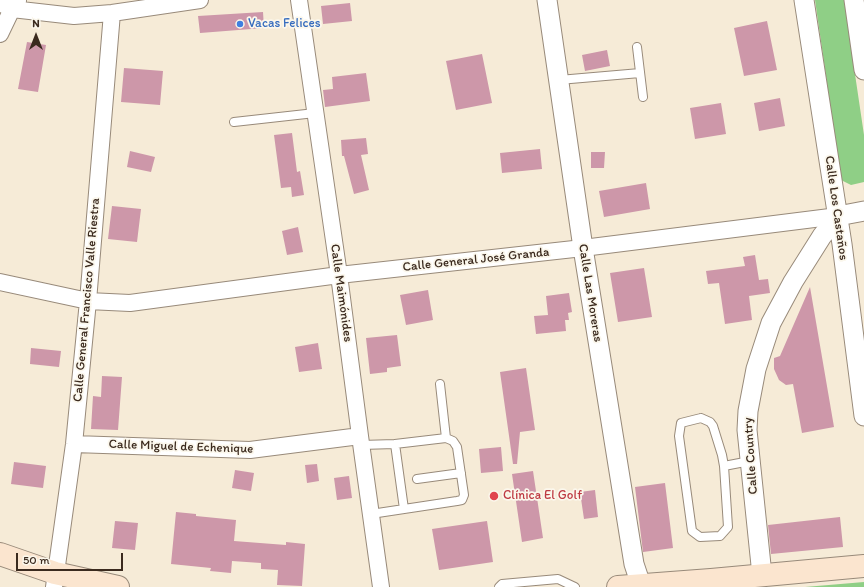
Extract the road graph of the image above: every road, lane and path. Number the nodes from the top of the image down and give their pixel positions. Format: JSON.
{"nodes":[{"id":1,"x":200,"y":0,"type":"edge"},
{"id":2,"x":298,"y":0,"type":"edge"},
{"id":3,"x":547,"y":0,"type":"edge"},
{"id":4,"x":804,"y":0,"type":"edge"},
{"id":5,"x":854,"y":0,"type":"edge"},
{"id":6,"x":10,"y":4,"type":"edge"},
{"id":7,"x":112,"y":13,"type":"junction"},
{"id":8,"x":0,"y":34,"type":"edge"},
{"id":9,"x":637,"y":47,"type":"dead end"},
{"id":10,"x":864,"y":70,"type":"edge"},
{"id":11,"x":640,"y":73,"type":"junction"},
{"id":12,"x":559,"y":80,"type":"junction"},
{"id":13,"x":643,"y":98,"type":"dead end"},
{"id":14,"x":315,"y":113,"type":"junction"},
{"id":15,"x":234,"y":122,"type":"dead end"},
{"id":16,"x":864,"y":211,"type":"edge"},
{"id":17,"x":838,"y":216,"type":"junction"},
{"id":18,"x":583,"y":248,"type":"junction"},
{"id":19,"x":339,"y":275,"type":"junction"},
{"id":20,"x":0,"y":282,"type":"edge"},
{"id":21,"x":88,"y":301,"type":"junction"},
{"id":22,"x":440,"y":384,"type":"dead end"},
{"id":23,"x":864,"y":416,"type":"edge"},
{"id":24,"x":446,"y":438,"type":"junction"},
{"id":25,"x":360,"y":441,"type":"junction"},
{"id":26,"x":74,"y":444,"type":"junction"},
{"id":27,"x":395,"y":444,"type":"junction"},
{"id":28,"x":750,"y":461,"type":"junction"},
{"id":29,"x":724,"y":466,"type":"junction"},
{"id":30,"x":461,"y":473,"type":"junction"},
{"id":31,"x":417,"y":479,"type":"dead end"},
{"id":32,"x":404,"y":509,"type":"junction"},
{"id":33,"x":370,"y":514,"type":"junction"},
{"id":34,"x":0,"y":554,"type":"edge"},
{"id":35,"x":864,"y":566,"type":"edge"},
{"id":36,"x":762,"y":575,"type":"junction"},
{"id":37,"x":55,"y":580,"type":"edge"},
{"id":38,"x":710,"y":584,"type":"edge"},
{"id":39,"x":642,"y":586,"type":"edge"},
{"id":40,"x":118,"y":587,"type":"edge"},
{"id":41,"x":381,"y":587,"type":"edge"},
{"id":42,"x":499,"y":587,"type":"edge"},
{"id":43,"x":575,"y":587,"type":"edge"},
{"id":44,"x":618,"y":587,"type":"edge"}],
"edges":[{"from":1,"to":7,"type":"street"},
{"from":2,"to":14,"type":"street","name":"Calle Maimónides"},
{"from":3,"to":12,"type":"street","name":"Calle Las Moreras"},
{"from":4,"to":17,"type":"street","name":"Calle Los Castaños"},
{"from":5,"to":10,"type":"street"},
{"from":6,"to":7,"type":"street"},
{"from":6,"to":8,"type":"street"},
{"from":7,"to":21,"type":"street","name":"Calle General Francisco Valle Riestra"},
{"from":9,"to":11,"type":"lane"},
{"from":11,"to":12,"type":"lane"},
{"from":11,"to":13,"type":"lane"},
{"from":12,"to":18,"type":"street","name":"Calle Las Moreras"},
{"from":14,"to":15,"type":"lane"},
{"from":14,"to":19,"type":"street","name":"Calle Maimónides"},
{"from":16,"to":17,"type":"street","name":"Calle General José Granda"},
{"from":17,"to":18,"type":"street","name":"Calle General José Granda"},
{"from":17,"to":23,"type":"street","name":"Calle Los Castaños"},
{"from":17,"to":28,"type":"street","name":"Calle Country"},
{"from":18,"to":19,"type":"street","name":"Calle General José Granda"},
{"from":18,"to":39,"type":"street","name":"Calle Las Moreras"},
{"from":19,"to":21,"type":"street","name":"Calle General José Granda"},
{"from":19,"to":25,"type":"street","name":"Calle Maimónides"},
{"from":20,"to":21,"type":"street","name":"Calle General José Granda"},
{"from":21,"to":26,"type":"street","name":"Calle General Francisco Valle Riestra"},
{"from":22,"to":24,"type":"lane"},
{"from":24,"to":27,"type":"lane"},
{"from":24,"to":30,"type":"lane"},
{"from":25,"to":26,"type":"street","name":"Calle Miguel de Echenique"},
{"from":25,"to":27,"type":"lane"},
{"from":25,"to":33,"type":"street","name":"Calle Maimónides"},
{"from":26,"to":37,"type":"street","name":"Calle General Francisco Valle Riestra"},
{"from":27,"to":32,"type":"lane"},
{"from":28,"to":29,"type":"lane"},
{"from":28,"to":36,"type":"street","name":"Calle Country"},
{"from":29,"to":29,"type":"lane"},
{"from":30,"to":31,"type":"lane"},
{"from":30,"to":32,"type":"lane"},
{"from":32,"to":33,"type":"lane"},
{"from":33,"to":41,"type":"street","name":"Calle Maimónides"},
{"from":34,"to":37,"type":"main road"},
{"from":35,"to":36,"type":"main road"},
{"from":36,"to":38,"type":"main road"},
{"from":37,"to":40,"type":"main road"},
{"from":38,"to":39,"type":"main road"},
{"from":39,"to":44,"type":"main road"},
{"from":42,"to":43,"type":"lane"}]}
